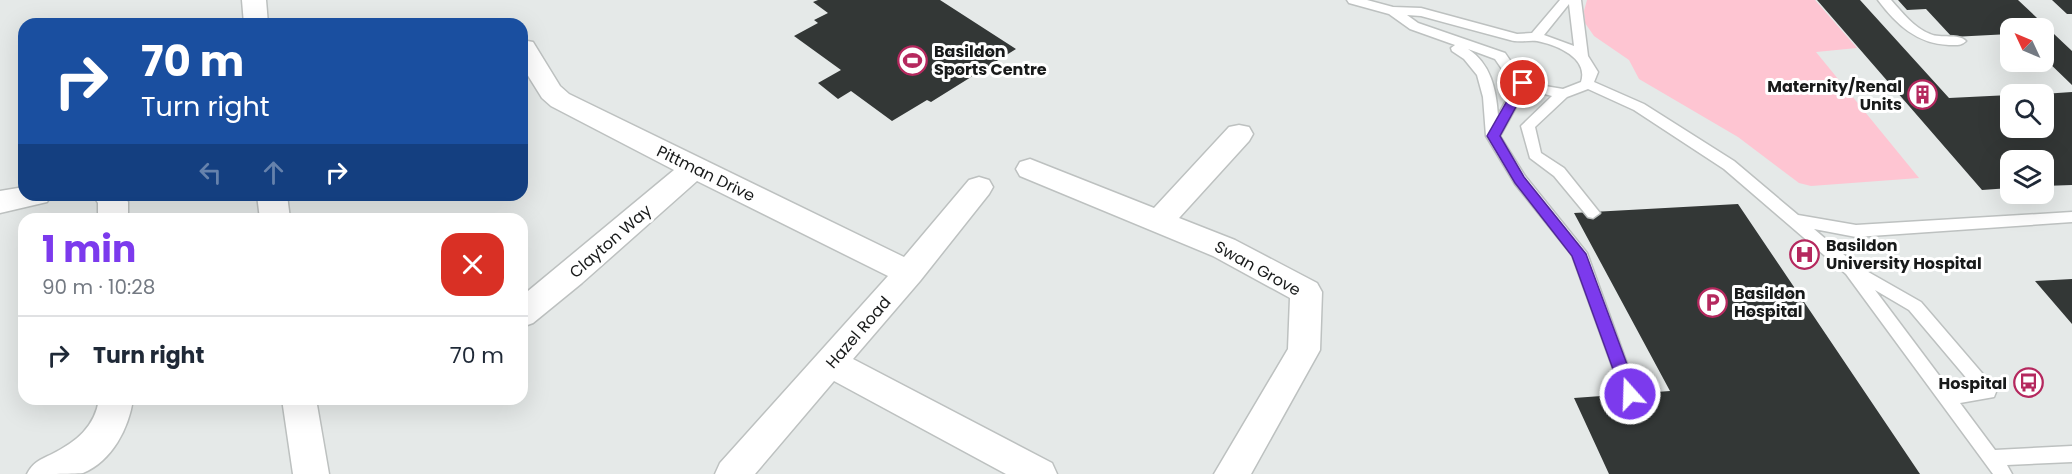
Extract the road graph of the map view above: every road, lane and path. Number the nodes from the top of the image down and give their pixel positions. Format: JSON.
{"nodes":[{"id":1,"x":254,"y":0,"type":"edge"},
{"id":2,"x":1353,"y":0,"type":"edge"},
{"id":3,"x":1566,"y":0,"type":"edge"},
{"id":4,"x":1575,"y":0,"type":"edge"},
{"id":5,"x":1884,"y":0,"type":"edge"},
{"id":6,"x":1393,"y":11,"type":"junction"},
{"id":7,"x":256,"y":18,"type":"edge"},
{"id":8,"x":1414,"y":26,"type":"junction"},
{"id":9,"x":1536,"y":37,"type":"junction"},
{"id":10,"x":1517,"y":38,"type":"junction"},
{"id":11,"x":1960,"y":41,"type":"dead end"},
{"id":12,"x":528,"y":55,"type":"edge"},
{"id":13,"x":1500,"y":56,"type":"junction"},
{"id":14,"x":1582,"y":57,"type":"junction"},
{"id":15,"x":1523,"y":83,"type":"junction"},
{"id":16,"x":1587,"y":84,"type":"junction"},
{"id":17,"x":1563,"y":93,"type":"junction"},
{"id":18,"x":1239,"y":134,"type":"dead end"},
{"id":19,"x":1493,"y":136,"type":"junction"},
{"id":20,"x":695,"y":167,"type":"junction"},
{"id":21,"x":1030,"y":169,"type":"dead end"},
{"id":22,"x":979,"y":187,"type":"dead end"},
{"id":23,"x":18,"y":199,"type":"edge"},
{"id":24,"x":0,"y":202,"type":"edge"},
{"id":25,"x":1593,"y":213,"type":"dead end"},
{"id":26,"x":2072,"y":218,"type":"edge"},
{"id":27,"x":1793,"y":220,"type":"junction"},
{"id":28,"x":1159,"y":221,"type":"junction"},
{"id":29,"x":1851,"y":269,"type":"junction"},
{"id":30,"x":909,"y":273,"type":"junction"},
{"id":31,"x":528,"y":309,"type":"edge"},
{"id":32,"x":830,"y":363,"type":"junction"},
{"id":33,"x":1630,"y":394,"type":"dead end"},
{"id":34,"x":1947,"y":398,"type":"junction"},
{"id":35,"x":115,"y":405,"type":"edge"},
{"id":36,"x":304,"y":405,"type":"edge"},
{"id":37,"x":2072,"y":454,"type":"edge"},
{"id":38,"x":1990,"y":458,"type":"junction"},
{"id":39,"x":45,"y":474,"type":"edge"},
{"id":40,"x":311,"y":474,"type":"edge"},
{"id":41,"x":733,"y":474,"type":"edge"},
{"id":42,"x":1039,"y":474,"type":"edge"},
{"id":43,"x":1232,"y":474,"type":"edge"},
{"id":44,"x":2003,"y":474,"type":"edge"}],
"edges":[{"from":1,"to":7,"type":"street"},
{"from":2,"to":6,"type":"lane"},
{"from":3,"to":9,"type":"lane"},
{"from":4,"to":14,"type":"lane"},
{"from":5,"to":11,"type":"lane"},
{"from":6,"to":8,"type":"lane"},
{"from":6,"to":10,"type":"lane"},
{"from":8,"to":13,"type":"lane"},
{"from":8,"to":19,"type":"lane"},
{"from":9,"to":10,"type":"lane"},
{"from":9,"to":14,"type":"lane"},
{"from":10,"to":13,"type":"lane"},
{"from":12,"to":20,"type":"street","name":"Pittman Drive"},
{"from":13,"to":15,"type":"lane"},
{"from":14,"to":16,"type":"lane"},
{"from":15,"to":17,"type":"lane"},
{"from":15,"to":19,"type":"lane"},
{"from":16,"to":17,"type":"lane"},
{"from":16,"to":27,"type":"lane"},
{"from":17,"to":25,"type":"lane"},
{"from":18,"to":28,"type":"street"},
{"from":19,"to":33,"type":"lane"},
{"from":20,"to":30,"type":"street","name":"Pittman Drive"},
{"from":20,"to":31,"type":"street","name":"Clayton Way"},
{"from":21,"to":28,"type":"street","name":"Swan Grove"},
{"from":22,"to":30,"type":"street","name":"Hazel Road"},
{"from":23,"to":24,"type":"street"},
{"from":26,"to":27,"type":"lane"},
{"from":27,"to":29,"type":"lane"},
{"from":28,"to":43,"type":"street","name":"Swan Grove"},
{"from":29,"to":34,"type":"lane"},
{"from":29,"to":34,"type":"lane"},
{"from":30,"to":32,"type":"street","name":"Hazel Road"},
{"from":32,"to":41,"type":"street","name":"Hazel Road"},
{"from":32,"to":42,"type":"street"},
{"from":34,"to":38,"type":"lane"},
{"from":35,"to":39,"type":"street"},
{"from":36,"to":40,"type":"street"},
{"from":37,"to":38,"type":"lane"},
{"from":38,"to":44,"type":"lane"}]}
